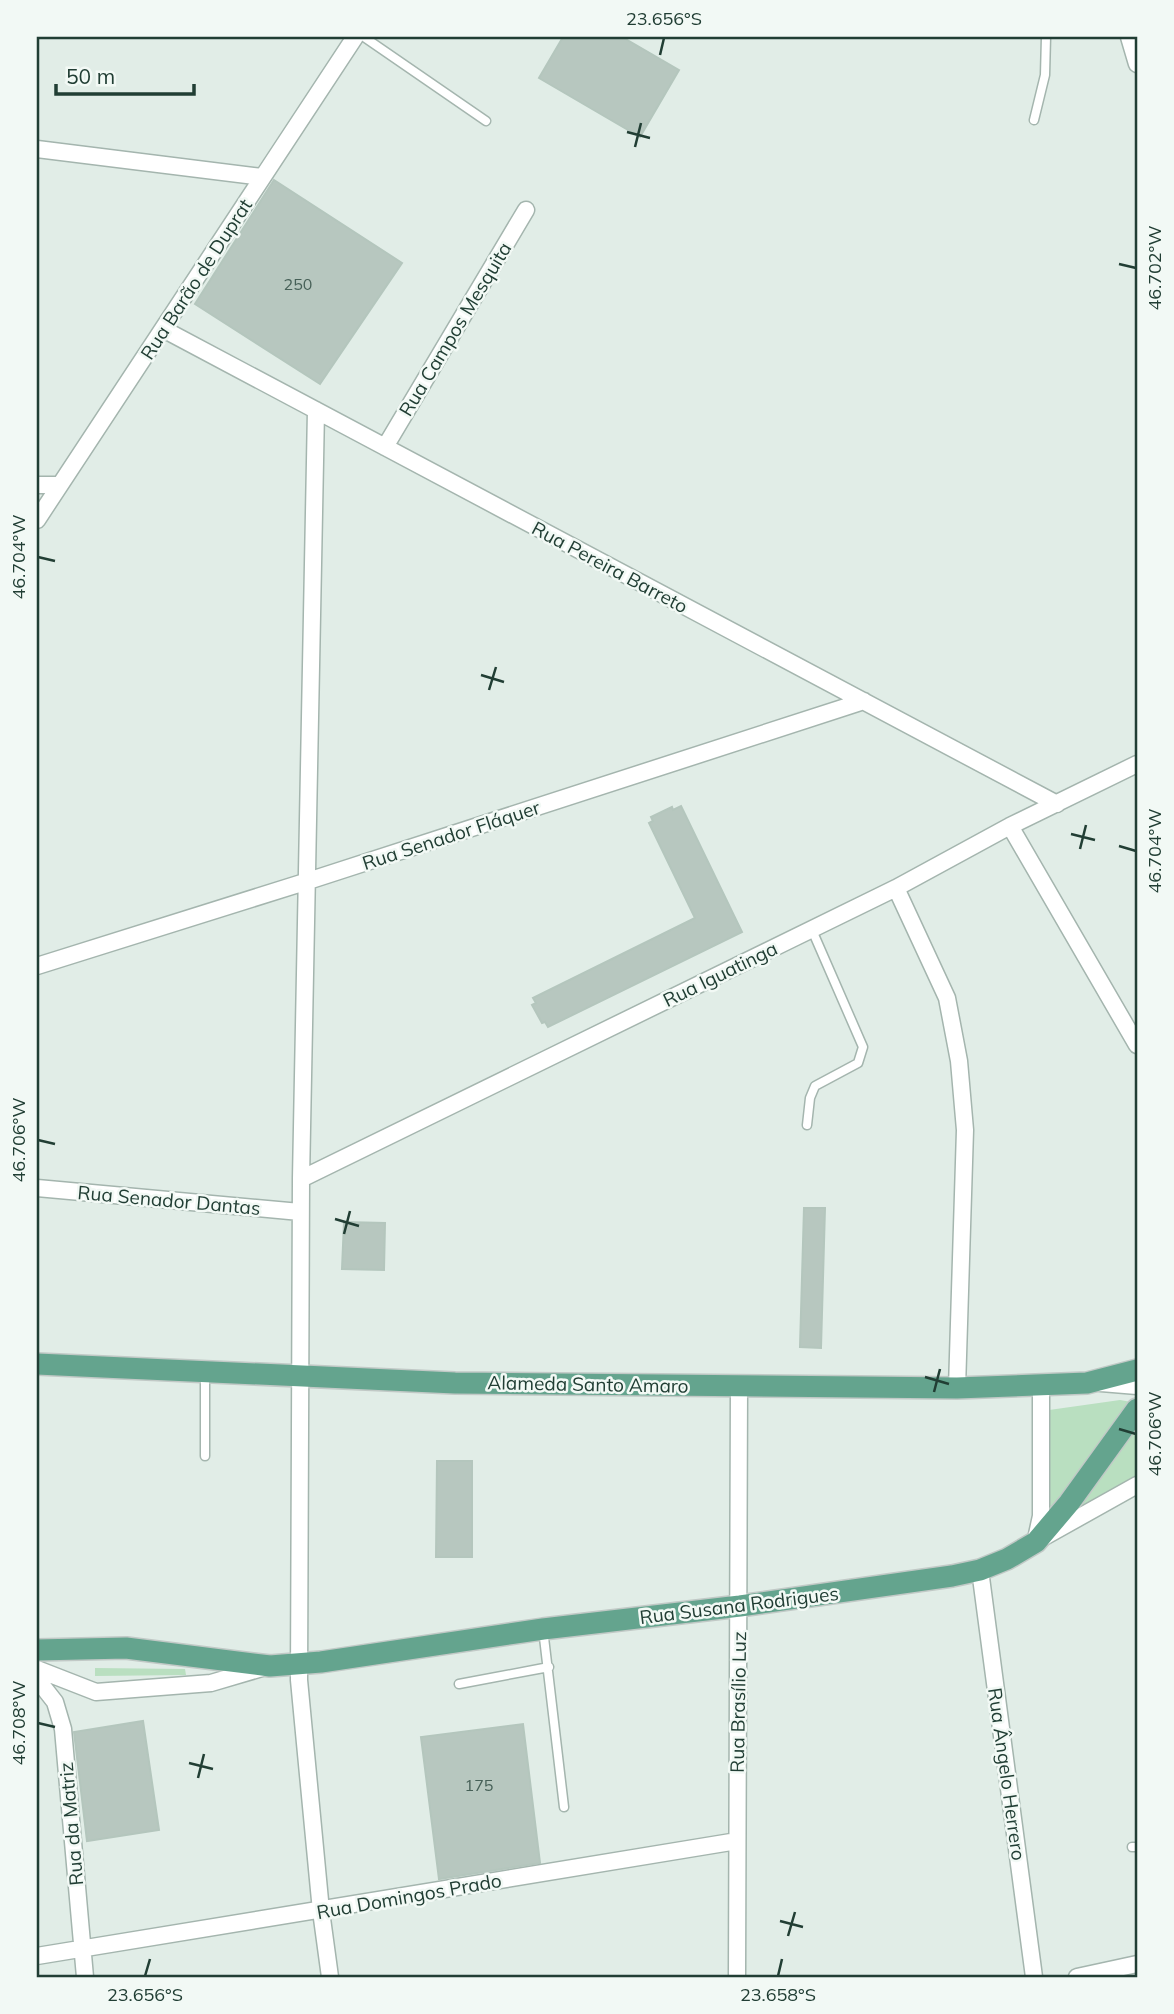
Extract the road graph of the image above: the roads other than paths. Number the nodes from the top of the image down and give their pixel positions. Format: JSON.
{"nodes":[{"id":1,"x":355,"y":37,"type":"edge"},
{"id":2,"x":364,"y":37,"type":"edge"},
{"id":3,"x":1046,"y":37,"type":"edge"},
{"id":4,"x":1129,"y":37,"type":"edge"},
{"id":5,"x":1137,"y":64,"type":"edge"},
{"id":6,"x":1034,"y":120,"type":"dead end"},
{"id":7,"x":485,"y":121,"type":"dead end"},
{"id":8,"x":37,"y":149,"type":"edge"},
{"id":9,"x":262,"y":177,"type":"junction"},
{"id":10,"x":526,"y":210,"type":"dead end"},
{"id":11,"x":163,"y":329,"type":"junction"},
{"id":12,"x":316,"y":410,"type":"junction"},
{"id":13,"x":385,"y":447,"type":"junction"},
{"id":14,"x":37,"y":485,"type":"edge"},
{"id":15,"x":59,"y":485,"type":"junction"},
{"id":16,"x":37,"y":520,"type":"edge"},
{"id":17,"x":864,"y":701,"type":"junction"},
{"id":18,"x":1137,"y":764,"type":"edge"},
{"id":19,"x":1057,"y":804,"type":"junction"},
{"id":20,"x":1010,"y":826,"type":"junction"},
{"id":21,"x":308,"y":881,"type":"junction"},
{"id":22,"x":896,"y":888,"type":"junction"},
{"id":23,"x":812,"y":930,"type":"junction"},
{"id":24,"x":37,"y":966,"type":"edge"},
{"id":25,"x":1137,"y":1045,"type":"edge"},
{"id":26,"x":807,"y":1125,"type":"dead end"},
{"id":27,"x":301,"y":1179,"type":"junction"},
{"id":28,"x":37,"y":1188,"type":"edge"},
{"id":29,"x":300,"y":1212,"type":"junction"},
{"id":30,"x":37,"y":1364,"type":"edge"},
{"id":31,"x":1137,"y":1370,"type":"edge"},
{"id":32,"x":205,"y":1371,"type":"junction"},
{"id":33,"x":299,"y":1376,"type":"junction"},
{"id":34,"x":1087,"y":1382,"type":"junction"},
{"id":35,"x":739,"y":1386,"type":"junction"},
{"id":36,"x":1041,"y":1386,"type":"junction"},
{"id":37,"x":1137,"y":1386,"type":"edge"},
{"id":38,"x":957,"y":1388,"type":"junction"},
{"id":39,"x":1137,"y":1409,"type":"edge"},
{"id":40,"x":205,"y":1456,"type":"dead end"},
{"id":41,"x":1137,"y":1485,"type":"edge"},
{"id":42,"x":1036,"y":1542,"type":"junction"},
{"id":43,"x":981,"y":1570,"type":"junction"},
{"id":44,"x":740,"y":1606,"type":"junction"},
{"id":45,"x":543,"y":1629,"type":"junction"},
{"id":46,"x":37,"y":1650,"type":"edge"},
{"id":47,"x":300,"y":1664,"type":"junction"},
{"id":48,"x":270,"y":1666,"type":"junction"},
{"id":49,"x":549,"y":1667,"type":"junction"},
{"id":50,"x":37,"y":1669,"type":"edge"},
{"id":51,"x":37,"y":1679,"type":"edge"},
{"id":52,"x":459,"y":1684,"type":"dead end"},
{"id":53,"x":564,"y":1807,"type":"dead end"},
{"id":54,"x":737,"y":1841,"type":"junction"},
{"id":55,"x":321,"y":1911,"type":"junction"},
{"id":56,"x":82,"y":1949,"type":"junction"},
{"id":57,"x":37,"y":1956,"type":"edge"},
{"id":58,"x":1137,"y":1964,"type":"edge"},
{"id":59,"x":85,"y":1977,"type":"edge"},
{"id":60,"x":330,"y":1977,"type":"edge"},
{"id":61,"x":737,"y":1977,"type":"edge"},
{"id":62,"x":1034,"y":1977,"type":"edge"},
{"id":63,"x":1077,"y":1977,"type":"edge"}],
"edges":[{"from":1,"to":9,"type":"street","name":"Rua Barão de Duprat"},
{"from":2,"to":7,"type":"lane"},
{"from":3,"to":6,"type":"lane"},
{"from":4,"to":5,"type":"street"},
{"from":8,"to":9,"type":"street"},
{"from":9,"to":11,"type":"street","name":"Rua Barão de Duprat"},
{"from":10,"to":13,"type":"street","name":"Rua Campos Mesquita"},
{"from":11,"to":12,"type":"street","name":"Rua Pereira Barreto"},
{"from":11,"to":15,"type":"street","name":"Rua Barão de Duprat"},
{"from":12,"to":13,"type":"street","name":"Rua Pereira Barreto"},
{"from":12,"to":21,"type":"street"},
{"from":13,"to":17,"type":"street","name":"Rua Pereira Barreto"},
{"from":14,"to":15,"type":"street"},
{"from":15,"to":16,"type":"street","name":"Rua Barão de Duprat"},
{"from":17,"to":19,"type":"street","name":"Rua Pereira Barreto"},
{"from":17,"to":21,"type":"street","name":"Rua Senador Fláquer"},
{"from":18,"to":19,"type":"street","name":"Rua Iguatinga"},
{"from":19,"to":20,"type":"street","name":"Rua Iguatinga"},
{"from":20,"to":22,"type":"street","name":"Rua Iguatinga"},
{"from":20,"to":25,"type":"street"},
{"from":21,"to":24,"type":"street","name":"Rua Senador Fláquer"},
{"from":21,"to":27,"type":"street"},
{"from":22,"to":23,"type":"street","name":"Rua Iguatinga"},
{"from":22,"to":38,"type":"street"},
{"from":23,"to":26,"type":"lane"},
{"from":23,"to":27,"type":"street","name":"Rua Iguatinga"},
{"from":27,"to":29,"type":"street"},
{"from":28,"to":29,"type":"street","name":"Rua Senador Dantas"},
{"from":29,"to":33,"type":"street"},
{"from":30,"to":32,"type":"main road","name":"Alameda Santo Amaro"},
{"from":31,"to":34,"type":"main road","name":"Alameda Santo Amaro"},
{"from":32,"to":33,"type":"main road","name":"Alameda Santo Amaro"},
{"from":32,"to":40,"type":"lane"},
{"from":33,"to":35,"type":"main road","name":"Alameda Santo Amaro"},
{"from":33,"to":47,"type":"street"},
{"from":34,"to":36,"type":"main road","name":"Alameda Santo Amaro"},
{"from":34,"to":37,"type":"street"},
{"from":35,"to":38,"type":"main road","name":"Alameda Santo Amaro"},
{"from":35,"to":44,"type":"street","name":"Rua Brasílio Luz"},
{"from":36,"to":38,"type":"main road","name":"Alameda Santo Amaro"},
{"from":36,"to":42,"type":"street"},
{"from":39,"to":42,"type":"main road","name":"Rua Susana Rodrigues"},
{"from":41,"to":42,"type":"street"},
{"from":42,"to":43,"type":"main road","name":"Rua Susana Rodrigues"},
{"from":43,"to":44,"type":"main road","name":"Rua Susana Rodrigues"},
{"from":43,"to":62,"type":"street","name":"Rua Ângelo Herrero"},
{"from":44,"to":45,"type":"main road","name":"Rua Susana Rodrigues"},
{"from":44,"to":54,"type":"street","name":"Rua Brasílio Luz"},
{"from":45,"to":47,"type":"main road","name":"Rua Susana Rodrigues"},
{"from":45,"to":49,"type":"lane"},
{"from":46,"to":48,"type":"main road","name":"Rua Susana Rodrigues"},
{"from":47,"to":48,"type":"main road","name":"Rua Susana Rodrigues"},
{"from":47,"to":55,"type":"street"},
{"from":48,"to":50,"type":"street","name":"Rua Susana Rodrigues"},
{"from":49,"to":52,"type":"lane"},
{"from":49,"to":53,"type":"lane"},
{"from":51,"to":56,"type":"street","name":"Rua da Matriz"},
{"from":54,"to":55,"type":"street","name":"Rua Domingos Prado"},
{"from":54,"to":61,"type":"street","name":"Rua Brasílio Luz"},
{"from":55,"to":56,"type":"street","name":"Rua Domingos Prado"},
{"from":55,"to":60,"type":"street"},
{"from":56,"to":57,"type":"street","name":"Rua Domingos Prado"},
{"from":56,"to":59,"type":"street","name":"Rua da Matriz"},
{"from":58,"to":63,"type":"street"}]}
